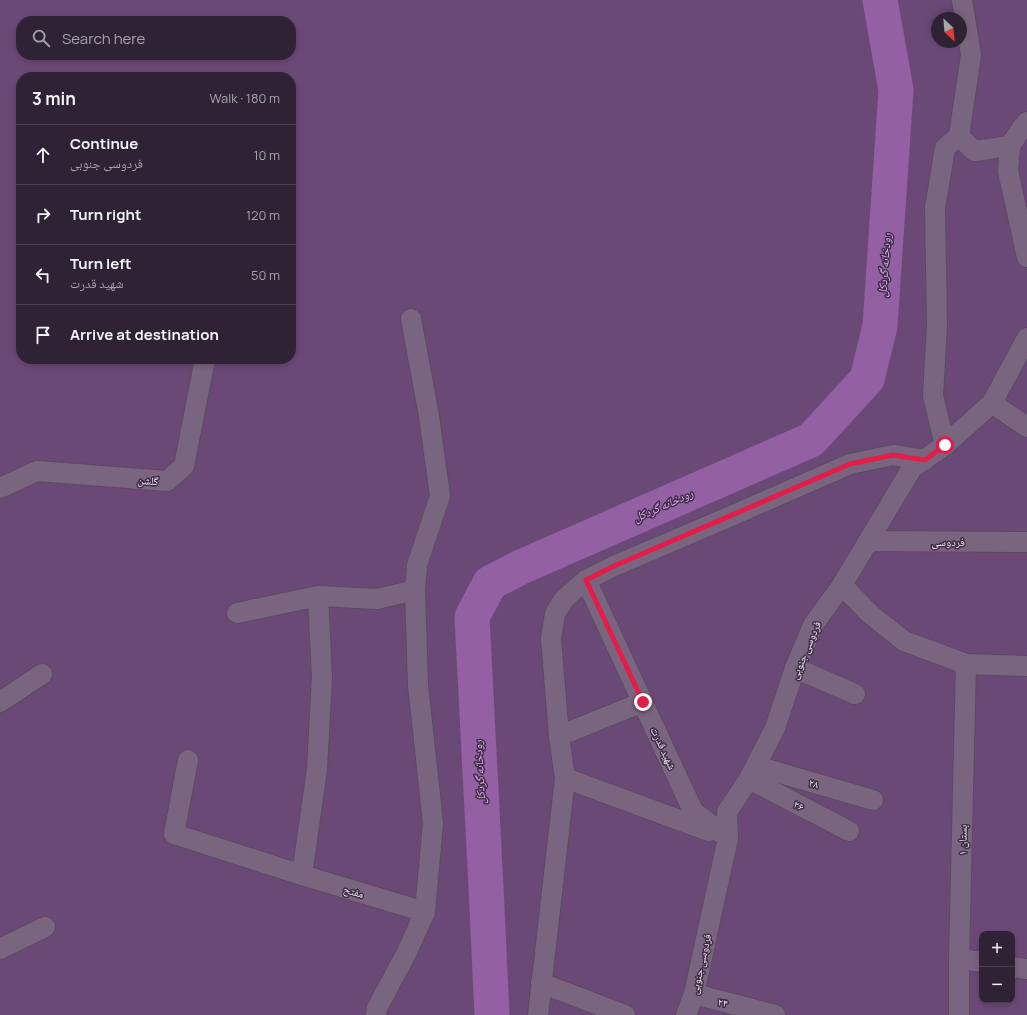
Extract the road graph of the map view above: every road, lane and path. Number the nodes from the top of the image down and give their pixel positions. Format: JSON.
{"nodes":[{"id":1,"x":962,"y":0,"type":"edge"},
{"id":2,"x":1027,"y":122,"type":"edge"},
{"id":3,"x":959,"y":136,"type":"junction"},
{"id":4,"x":1010,"y":146,"type":"junction"},
{"id":5,"x":1027,"y":257,"type":"edge"},
{"id":6,"x":411,"y":319,"type":"dead end"},
{"id":7,"x":1027,"y":338,"type":"edge"},
{"id":8,"x":204,"y":364,"type":"edge"},
{"id":9,"x":992,"y":403,"type":"junction"},
{"id":10,"x":1027,"y":427,"type":"edge"},
{"id":11,"x":945,"y":445,"type":"junction"},
{"id":12,"x":925,"y":460,"type":"junction"},
{"id":13,"x":0,"y":488,"type":"edge"},
{"id":14,"x":868,"y":541,"type":"junction"},
{"id":15,"x":1027,"y":542,"type":"edge"},
{"id":16,"x":586,"y":580,"type":"junction"},
{"id":17,"x":842,"y":585,"type":"junction"},
{"id":18,"x":415,"y":590,"type":"junction"},
{"id":19,"x":318,"y":596,"type":"junction"},
{"id":20,"x":237,"y":613,"type":"dead end"},
{"id":21,"x":966,"y":664,"type":"junction"},
{"id":22,"x":1027,"y":666,"type":"edge"},
{"id":23,"x":795,"y":668,"type":"junction"},
{"id":24,"x":42,"y":674,"type":"dead end"},
{"id":25,"x":855,"y":694,"type":"dead end"},
{"id":26,"x":0,"y":702,"type":"edge"},
{"id":27,"x":643,"y":702,"type":"junction"},
{"id":28,"x":559,"y":736,"type":"junction"},
{"id":29,"x":188,"y":760,"type":"dead end"},
{"id":30,"x":753,"y":773,"type":"junction"},
{"id":31,"x":565,"y":778,"type":"junction"},
{"id":32,"x":873,"y":800,"type":"dead end"},
{"id":33,"x":849,"y":830,"type":"dead end"},
{"id":34,"x":728,"y":838,"type":"junction"},
{"id":35,"x":302,"y":875,"type":"junction"},
{"id":36,"x":425,"y":912,"type":"junction"},
{"id":37,"x":45,"y":927,"type":"dead end"},
{"id":38,"x":0,"y":948,"type":"edge"},
{"id":39,"x":959,"y":959,"type":"junction"},
{"id":40,"x":979,"y":962,"type":"edge"},
{"id":41,"x":1015,"y":967,"type":"edge"},
{"id":42,"x":1027,"y":969,"type":"edge"},
{"id":43,"x":541,"y":983,"type":"junction"},
{"id":44,"x":694,"y":994,"type":"junction"},
{"id":45,"x":376,"y":1015,"type":"edge"},
{"id":46,"x":538,"y":1015,"type":"edge"},
{"id":47,"x":625,"y":1015,"type":"edge"},
{"id":48,"x":686,"y":1015,"type":"edge"},
{"id":49,"x":775,"y":1015,"type":"edge"},
{"id":50,"x":959,"y":1015,"type":"edge"}],
"edges":[{"from":1,"to":3,"type":"street"},
{"from":2,"to":4,"type":"street"},
{"from":3,"to":4,"type":"street"},
{"from":3,"to":11,"type":"street"},
{"from":4,"to":5,"type":"street"},
{"from":6,"to":18,"type":"street"},
{"from":7,"to":9,"type":"street","name":"فردوسی جنوبی"},
{"from":8,"to":13,"type":"street","name":"گلشن"},
{"from":9,"to":10,"type":"street"},
{"from":9,"to":11,"type":"street","name":"فردوسی جنوبی"},
{"from":11,"to":12,"type":"street","name":"فردوسی جنوبی"},
{"from":12,"to":14,"type":"street","name":"فردوسی جنوبی"},
{"from":12,"to":16,"type":"street"},
{"from":14,"to":15,"type":"street","name":"فردوسی"},
{"from":14,"to":17,"type":"street","name":"فردوسی جنوبی"},
{"from":16,"to":27,"type":"street","name":"شهید قدرت"},
{"from":16,"to":28,"type":"street"},
{"from":17,"to":21,"type":"street"},
{"from":17,"to":23,"type":"street","name":"فردوسی جنوبی"},
{"from":18,"to":19,"type":"street"},
{"from":18,"to":36,"type":"street"},
{"from":19,"to":20,"type":"street"},
{"from":19,"to":35,"type":"street"},
{"from":21,"to":22,"type":"street"},
{"from":21,"to":39,"type":"street","name":"بستان ۱"},
{"from":23,"to":25,"type":"street"},
{"from":23,"to":30,"type":"street","name":"فردوسی جنوبی"},
{"from":24,"to":26,"type":"street"},
{"from":27,"to":28,"type":"street"},
{"from":27,"to":34,"type":"street","name":"شهید قدرت"},
{"from":28,"to":31,"type":"street"},
{"from":29,"to":35,"type":"street","name":"مفتح"},
{"from":30,"to":32,"type":"street","name":"۲۸"},
{"from":30,"to":33,"type":"street","name":"۲۶"},
{"from":30,"to":34,"type":"street","name":"فردوسی جنوبی"},
{"from":31,"to":34,"type":"street"},
{"from":31,"to":43,"type":"street"},
{"from":34,"to":44,"type":"street","name":"فردوسی جنوبی"},
{"from":35,"to":36,"type":"street","name":"مفتح"},
{"from":36,"to":45,"type":"street"},
{"from":37,"to":38,"type":"street"},
{"from":39,"to":40,"type":"street"},
{"from":39,"to":50,"type":"street","name":"بستان ۱"},
{"from":41,"to":42,"type":"street"},
{"from":43,"to":46,"type":"street"},
{"from":43,"to":47,"type":"street"},
{"from":44,"to":48,"type":"street","name":"فردوسی جنوبی"},
{"from":44,"to":49,"type":"street","name":"۲۴"}]}
